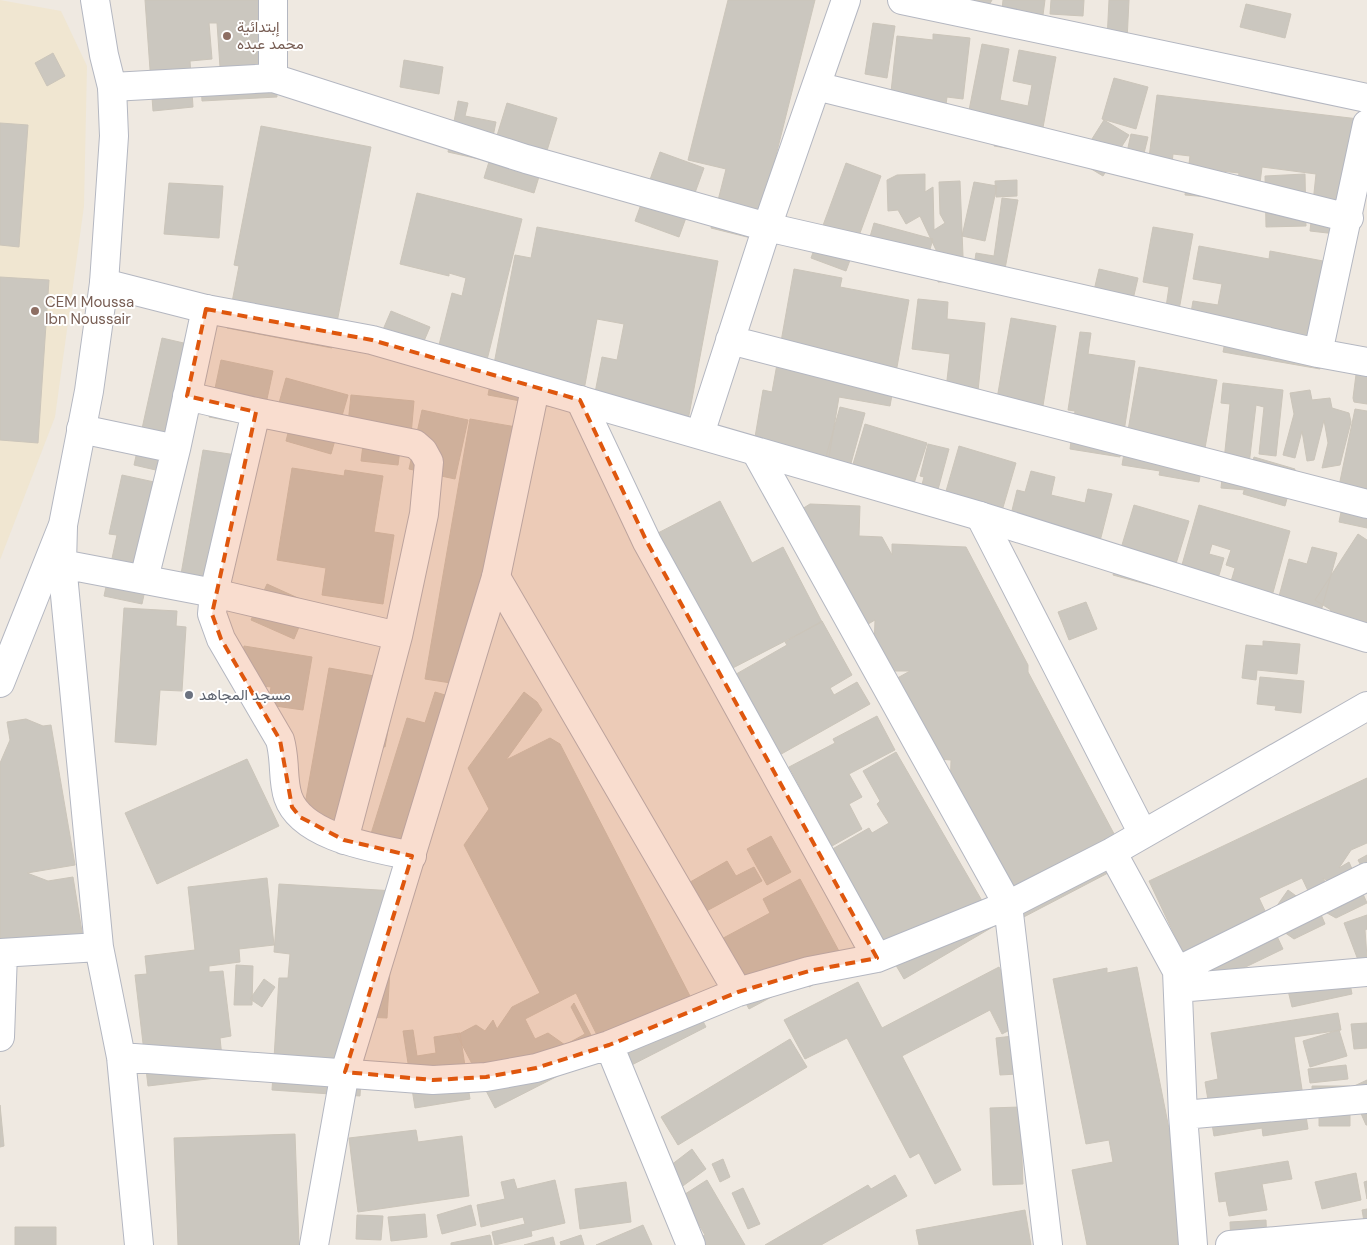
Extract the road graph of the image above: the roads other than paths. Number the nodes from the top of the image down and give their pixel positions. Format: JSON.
{"nodes":[{"id":1,"x":96,"y":0,"type":"edge"},
{"id":2,"x":273,"y":0,"type":"edge"},
{"id":3,"x":846,"y":0,"type":"edge"},
{"id":4,"x":902,"y":0,"type":"edge"},
{"id":5,"x":273,"y":78,"type":"junction"},
{"id":6,"x":816,"y":86,"type":"junction"},
{"id":7,"x":112,"y":87,"type":"junction"},
{"id":8,"x":1367,"y":98,"type":"edge"},
{"id":9,"x":1367,"y":124,"type":"edge"},
{"id":10,"x":1349,"y":218,"type":"junction"},
{"id":11,"x":767,"y":227,"type":"junction"},
{"id":12,"x":104,"y":283,"type":"junction"},
{"id":13,"x":206,"y":309,"type":"junction"},
{"id":14,"x":730,"y":340,"type":"junction"},
{"id":15,"x":1318,"y":353,"type":"junction"},
{"id":16,"x":1367,"y":362,"type":"edge"},
{"id":17,"x":535,"y":389,"type":"junction"},
{"id":18,"x":187,"y":396,"type":"junction"},
{"id":19,"x":580,"y":400,"type":"junction"},
{"id":20,"x":256,"y":412,"type":"junction"},
{"id":21,"x":81,"y":429,"type":"junction"},
{"id":22,"x":700,"y":434,"type":"junction"},
{"id":23,"x":176,"y":449,"type":"junction"},
{"id":24,"x":756,"y":452,"type":"junction"},
{"id":25,"x":1367,"y":504,"type":"edge"},
{"id":26,"x":980,"y":516,"type":"junction"},
{"id":27,"x":63,"y":525,"type":"junction"},
{"id":28,"x":62,"y":564,"type":"junction"},
{"id":29,"x":496,"y":577,"type":"junction"},
{"id":30,"x":144,"y":578,"type":"junction"},
{"id":31,"x":214,"y":593,"type":"junction"},
{"id":32,"x":398,"y":636,"type":"junction"},
{"id":33,"x":1367,"y":638,"type":"edge"},
{"id":34,"x":0,"y":683,"type":"edge"},
{"id":35,"x":1367,"y":706,"type":"edge"},
{"id":36,"x":1142,"y":832,"type":"junction"},
{"id":37,"x":344,"y":840,"type":"junction"},
{"id":38,"x":1112,"y":852,"type":"junction"},
{"id":39,"x":412,"y":856,"type":"junction"},
{"id":40,"x":1367,"y":877,"type":"edge"},
{"id":41,"x":1008,"y":905,"type":"junction"},
{"id":42,"x":99,"y":947,"type":"junction"},
{"id":43,"x":1,"y":953,"type":"edge"},
{"id":44,"x":877,"y":958,"type":"junction"},
{"id":45,"x":1367,"y":972,"type":"edge"},
{"id":46,"x":1178,"y":979,"type":"junction"},
{"id":47,"x":738,"y":992,"type":"junction"},
{"id":48,"x":0,"y":1038,"type":"edge"},
{"id":49,"x":609,"y":1045,"type":"junction"},
{"id":50,"x":120,"y":1057,"type":"junction"},
{"id":51,"x":345,"y":1072,"type":"junction"},
{"id":52,"x":1367,"y":1099,"type":"edge"},
{"id":53,"x":1183,"y":1115,"type":"junction"},
{"id":54,"x":1367,"y":1233,"type":"edge"},
{"id":55,"x":137,"y":1242,"type":"edge"},
{"id":56,"x":314,"y":1245,"type":"edge"},
{"id":57,"x":691,"y":1245,"type":"edge"},
{"id":58,"x":1048,"y":1245,"type":"edge"},
{"id":59,"x":1193,"y":1245,"type":"edge"},
{"id":60,"x":1230,"y":1245,"type":"edge"}],
"edges":[{"from":1,"to":7,"type":"street"},
{"from":2,"to":5,"type":"street"},
{"from":3,"to":6,"type":"street"},
{"from":4,"to":8,"type":"street"},
{"from":5,"to":7,"type":"street"},
{"from":5,"to":11,"type":"street"},
{"from":6,"to":10,"type":"street"},
{"from":6,"to":11,"type":"street"},
{"from":7,"to":12,"type":"street"},
{"from":9,"to":10,"type":"street"},
{"from":10,"to":15,"type":"street"},
{"from":11,"to":14,"type":"street"},
{"from":11,"to":15,"type":"street"},
{"from":12,"to":13,"type":"street"},
{"from":12,"to":21,"type":"street"},
{"from":13,"to":17,"type":"street"},
{"from":13,"to":18,"type":"street"},
{"from":14,"to":22,"type":"street"},
{"from":14,"to":25,"type":"street"},
{"from":15,"to":16,"type":"street"},
{"from":17,"to":19,"type":"street"},
{"from":17,"to":29,"type":"street"},
{"from":18,"to":20,"type":"street"},
{"from":18,"to":23,"type":"street"},
{"from":19,"to":22,"type":"street"},
{"from":19,"to":44,"type":"street"},
{"from":20,"to":31,"type":"street"},
{"from":20,"to":32,"type":"street"},
{"from":21,"to":23,"type":"street"},
{"from":21,"to":27,"type":"street"},
{"from":22,"to":24,"type":"street"},
{"from":23,"to":30,"type":"street"},
{"from":24,"to":26,"type":"street"},
{"from":24,"to":41,"type":"street"},
{"from":26,"to":33,"type":"street"},
{"from":26,"to":36,"type":"street"},
{"from":27,"to":28,"type":"street"},
{"from":27,"to":34,"type":"street"},
{"from":28,"to":30,"type":"street"},
{"from":28,"to":42,"type":"street"},
{"from":29,"to":39,"type":"street"},
{"from":29,"to":47,"type":"street"},
{"from":30,"to":31,"type":"street"},
{"from":31,"to":32,"type":"street"},
{"from":31,"to":37,"type":"street"},
{"from":32,"to":37,"type":"street"},
{"from":35,"to":36,"type":"street"},
{"from":36,"to":38,"type":"street"},
{"from":37,"to":39,"type":"street"},
{"from":38,"to":41,"type":"street"},
{"from":38,"to":46,"type":"street"},
{"from":39,"to":51,"type":"street"},
{"from":40,"to":46,"type":"street"},
{"from":41,"to":44,"type":"street"},
{"from":41,"to":58,"type":"street"},
{"from":42,"to":43,"type":"street"},
{"from":42,"to":50,"type":"street"},
{"from":43,"to":48,"type":"street"},
{"from":44,"to":47,"type":"street"},
{"from":45,"to":46,"type":"street"},
{"from":46,"to":53,"type":"street"},
{"from":47,"to":49,"type":"street"},
{"from":49,"to":51,"type":"street"},
{"from":49,"to":57,"type":"street"},
{"from":50,"to":51,"type":"street"},
{"from":50,"to":55,"type":"street"},
{"from":51,"to":56,"type":"street"},
{"from":52,"to":53,"type":"street"},
{"from":53,"to":59,"type":"street"},
{"from":54,"to":60,"type":"street"}]}
